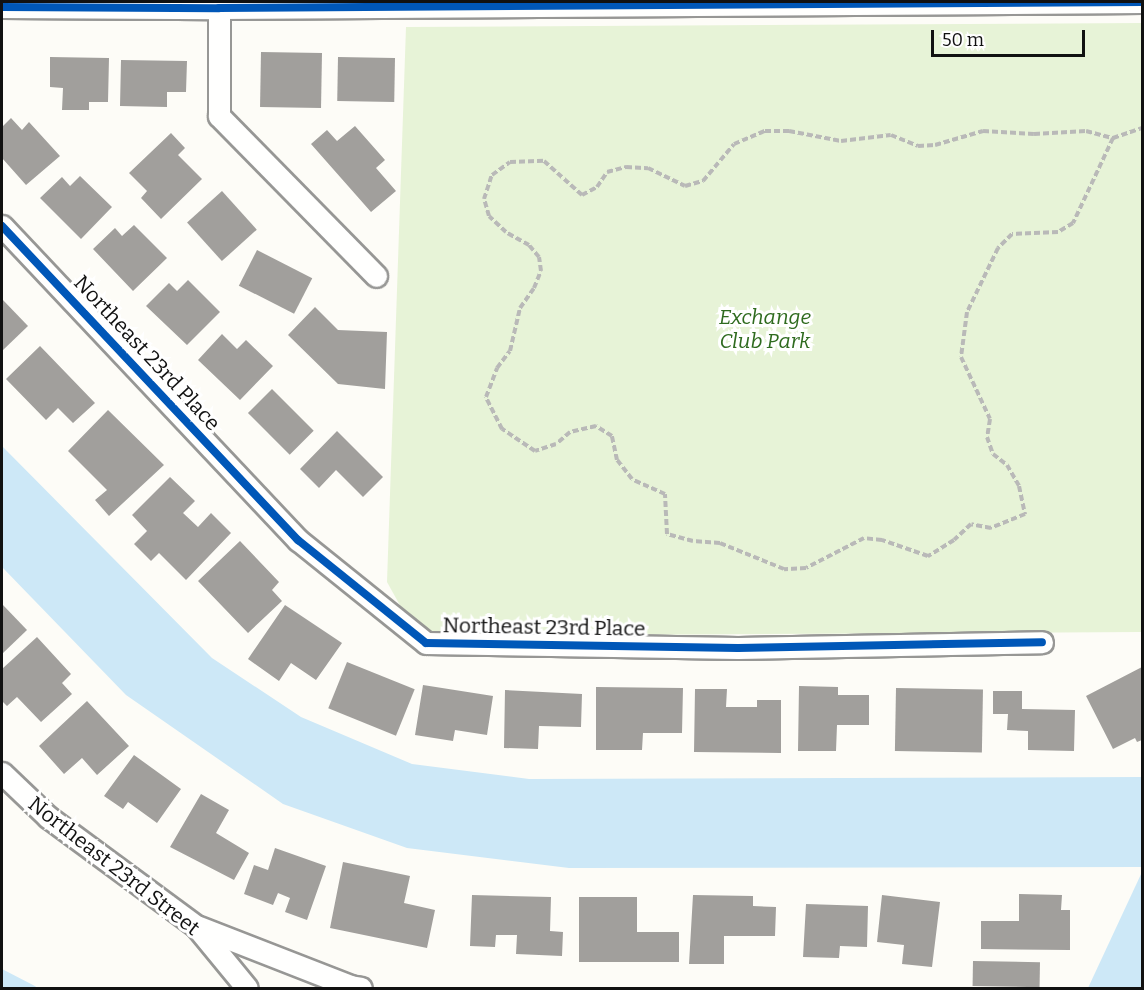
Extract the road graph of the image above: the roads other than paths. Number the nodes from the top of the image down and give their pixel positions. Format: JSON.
{"nodes":[{"id":1,"x":1143,"y":2,"type":"edge"},
{"id":2,"x":124,"y":5,"type":"edge"},
{"id":3,"x":2,"y":7,"type":"edge"},
{"id":4,"x":219,"y":8,"type":"junction"},
{"id":5,"x":2,"y":226,"type":"edge"},
{"id":6,"x":376,"y":276,"type":"dead end"},
{"id":7,"x":1042,"y":642,"type":"dead end"},
{"id":8,"x":2,"y":773,"type":"edge"},
{"id":9,"x":196,"y":926,"type":"junction"},
{"id":10,"x":247,"y":988,"type":"edge"},
{"id":11,"x":353,"y":988,"type":"edge"}],
"edges":[{"from":1,"to":4,"type":"street"},
{"from":2,"to":3,"type":"street"},
{"from":2,"to":4,"type":"street"},
{"from":4,"to":6,"type":"street"},
{"from":5,"to":7,"type":"street","name":"Northeast 23rd Place"},
{"from":8,"to":9,"type":"street","name":"Northeast 23rd Street"},
{"from":9,"to":10,"type":"street","name":"Northeast 23rd Street"},
{"from":9,"to":11,"type":"street"}]}
